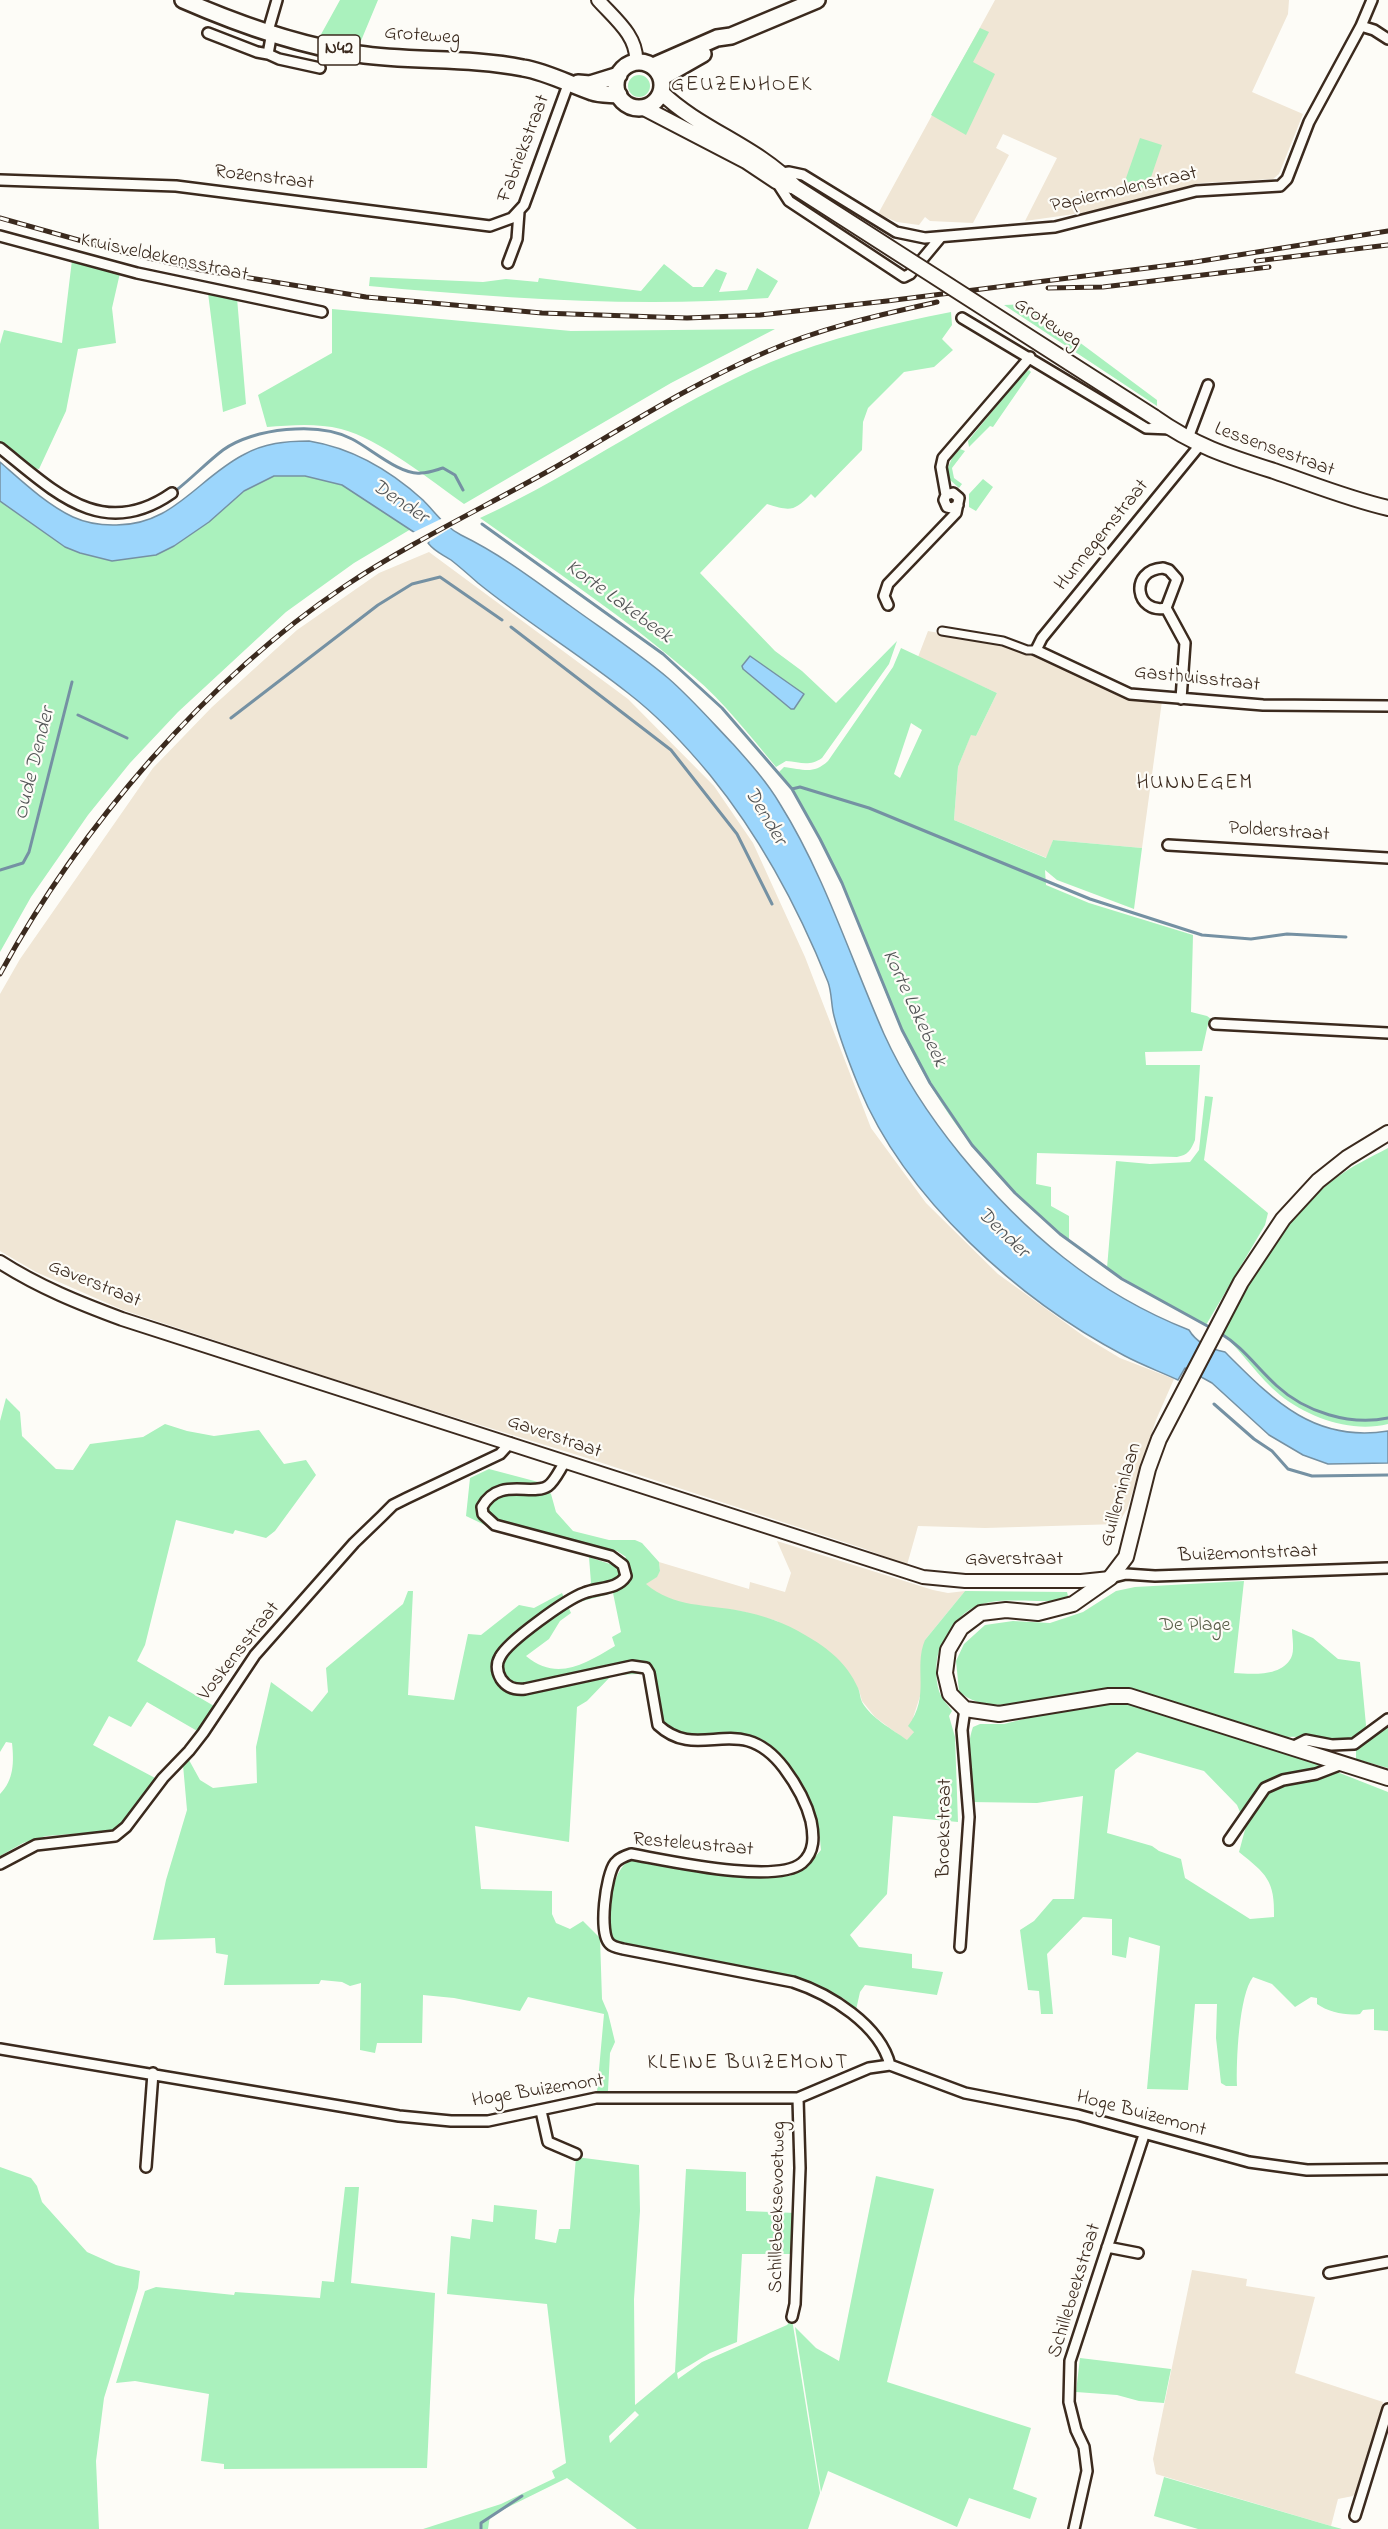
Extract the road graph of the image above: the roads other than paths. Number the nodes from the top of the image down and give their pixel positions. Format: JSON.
{"nodes":[{"id":1,"x":183,"y":0,"type":"edge"},
{"id":2,"x":277,"y":0,"type":"edge"},
{"id":3,"x":598,"y":0,"type":"edge"},
{"id":4,"x":818,"y":0,"type":"edge"},
{"id":5,"x":1372,"y":0,"type":"edge"},
{"id":6,"x":1361,"y":26,"type":"junction"},
{"id":7,"x":270,"y":32,"type":"junction"},
{"id":8,"x":208,"y":33,"type":"dead end"},
{"id":9,"x":1388,"y":39,"type":"edge"},
{"id":10,"x":268,"y":54,"type":"junction"},
{"id":11,"x":636,"y":62,"type":"junction"},
{"id":12,"x":320,"y":68,"type":"dead end"},
{"id":13,"x":619,"y":75,"type":"junction"},
{"id":14,"x":658,"y":79,"type":"junction"},
{"id":15,"x":569,"y":82,"type":"junction"},
{"id":16,"x":619,"y":95,"type":"junction"},
{"id":17,"x":644,"y":108,"type":"junction"},
{"id":18,"x":779,"y":177,"type":"junction"},
{"id":19,"x":0,"y":180,"type":"edge"},
{"id":20,"x":519,"y":212,"type":"junction"},
{"id":21,"x":0,"y":236,"type":"edge"},
{"id":22,"x":940,"y":238,"type":"junction"},
{"id":23,"x":508,"y":263,"type":"dead end"},
{"id":24,"x":322,"y":312,"type":"dead end"},
{"id":25,"x":962,"y":318,"type":"dead end"},
{"id":26,"x":1030,"y":357,"type":"junction"},
{"id":27,"x":1208,"y":385,"type":"dead end"},
{"id":28,"x":1154,"y":417,"type":"joint"},
{"id":29,"x":1171,"y":429,"type":"junction"},
{"id":30,"x":1188,"y":438,"type":"junction"},
{"id":31,"x":1200,"y":445,"type":"junction"},
{"id":32,"x":0,"y":448,"type":"edge"},
{"id":33,"x":172,"y":493,"type":"dead end"},
{"id":34,"x":950,"y":494,"type":"junction"},
{"id":35,"x":958,"y":505,"type":"junction"},
{"id":36,"x":947,"y":507,"type":"junction"},
{"id":37,"x":1388,"y":507,"type":"edge"},
{"id":38,"x":950,"y":520,"type":"junction"},
{"id":39,"x":888,"y":605,"type":"dead end"},
{"id":40,"x":1166,"y":608,"type":"junction"},
{"id":41,"x":942,"y":631,"type":"dead end"},
{"id":42,"x":1036,"y":650,"type":"junction"},
{"id":43,"x":1181,"y":699,"type":"junction"},
{"id":44,"x":1388,"y":706,"type":"edge"},
{"id":45,"x":1167,"y":845,"type":"dead end"},
{"id":46,"x":1388,"y":858,"type":"edge"},
{"id":47,"x":1215,"y":1024,"type":"dead end"},
{"id":48,"x":1388,"y":1033,"type":"edge"},
{"id":49,"x":1388,"y":1133,"type":"edge"},
{"id":50,"x":0,"y":1262,"type":"edge"},
{"id":51,"x":510,"y":1443,"type":"junction"},
{"id":52,"x":566,"y":1462,"type":"junction"},
{"id":53,"x":1388,"y":1568,"type":"edge"},
{"id":54,"x":1110,"y":1578,"type":"junction"},
{"id":55,"x":965,"y":1709,"type":"junction"},
{"id":56,"x":1388,"y":1719,"type":"edge"},
{"id":57,"x":1290,"y":1748,"type":"junction"},
{"id":58,"x":1342,"y":1764,"type":"junction"},
{"id":59,"x":1388,"y":1778,"type":"edge"},
{"id":60,"x":1230,"y":1840,"type":"dead end"},
{"id":61,"x":0,"y":1864,"type":"edge"},
{"id":62,"x":960,"y":1947,"type":"dead end"},
{"id":63,"x":0,"y":2049,"type":"edge"},
{"id":64,"x":890,"y":2065,"type":"junction"},
{"id":65,"x":153,"y":2073,"type":"junction"},
{"id":66,"x":798,"y":2098,"type":"junction"},
{"id":67,"x":541,"y":2111,"type":"junction"},
{"id":68,"x":1144,"y":2135,"type":"junction"},
{"id":69,"x":576,"y":2154,"type":"dead end"},
{"id":70,"x":146,"y":2167,"type":"dead end"},
{"id":71,"x":1388,"y":2169,"type":"edge"},
{"id":72,"x":1107,"y":2247,"type":"junction"},
{"id":73,"x":1138,"y":2253,"type":"dead end"},
{"id":74,"x":1388,"y":2262,"type":"edge"},
{"id":75,"x":1329,"y":2273,"type":"dead end"},
{"id":76,"x":792,"y":2318,"type":"dead end"},
{"id":77,"x":1388,"y":2409,"type":"edge"},
{"id":78,"x":1355,"y":2516,"type":"dead end"},
{"id":79,"x":1074,"y":2529,"type":"edge"}],
"edges":[{"from":1,"to":7,"type":"main road","name":"Groteweg","number":"N42"},
{"from":2,"to":7,"type":"street"},
{"from":3,"to":11,"type":"street"},
{"from":4,"to":14,"type":"main road"},
{"from":5,"to":6,"type":"street","name":"Papiermolenstraat"},
{"from":6,"to":9,"type":"street"},
{"from":6,"to":22,"type":"street","name":"Papiermolenstraat"},
{"from":7,"to":10,"type":"street"},
{"from":7,"to":15,"type":"main road","name":"Groteweg","number":"N42"},
{"from":8,"to":10,"type":"street"},
{"from":10,"to":12,"type":"street"},
{"from":11,"to":13,"type":"main road","name":"Groteweg"},
{"from":11,"to":14,"type":"main road","name":"Groteweg"},
{"from":13,"to":15,"type":"main road","name":"Groteweg","number":"N42"},
{"from":13,"to":16,"type":"main road"},
{"from":14,"to":17,"type":"main road"},
{"from":14,"to":18,"type":"main road","name":"Groteweg"},
{"from":15,"to":16,"type":"main road","name":"Groteweg","number":"N42"},
{"from":15,"to":20,"type":"street","name":"Fabriekstraat"},
{"from":16,"to":17,"type":"main road","name":"Groteweg"},
{"from":17,"to":18,"type":"main road","name":"Groteweg"},
{"from":18,"to":22,"type":"street","name":"Groteweg"},
{"from":18,"to":22,"type":"street","name":"Groteweg"},
{"from":18,"to":28,"type":"main road","name":"Groteweg","bridge":true},
{"from":19,"to":20,"type":"street","name":"Rozenstraat"},
{"from":20,"to":23,"type":"street","name":"Fabriekstraat"},
{"from":21,"to":24,"type":"street","name":"Kruisveldekensstraat"},
{"from":25,"to":26,"type":"street","name":"Groteweg"},
{"from":26,"to":29,"type":"street","name":"Groteweg"},
{"from":26,"to":34,"type":"street","name":"Groteweg"},
{"from":27,"to":30,"type":"street"},
{"from":28,"to":29,"type":"main road","name":"Lessensestraat"},
{"from":29,"to":30,"type":"main road","name":"Lessensestraat"},
{"from":30,"to":31,"type":"main road","name":"Lessensestraat"},
{"from":31,"to":37,"type":"main road","name":"Lessensestraat"},
{"from":31,"to":42,"type":"street","name":"Hunnegemstraat"},
{"from":32,"to":33,"type":"street"},
{"from":34,"to":35,"type":"street","name":"Groteweg"},
{"from":34,"to":36,"type":"street","name":"Groteweg"},
{"from":35,"to":36,"type":"street"},
{"from":35,"to":38,"type":"street"},
{"from":36,"to":38,"type":"street","name":"Groteweg"},
{"from":38,"to":39,"type":"street"},
{"from":40,"to":40,"type":"street"},
{"from":40,"to":43,"type":"street"},
{"from":41,"to":42,"type":"street","name":"Gasthuisstraat"},
{"from":42,"to":43,"type":"street","name":"Gasthuisstraat"},
{"from":43,"to":44,"type":"street","name":"Gasthuisstraat"},
{"from":45,"to":46,"type":"street","name":"Polderstraat"},
{"from":47,"to":48,"type":"street"},
{"from":49,"to":54,"type":"main road","name":"Guilleminlaan"},
{"from":50,"to":51,"type":"street","name":"Gaverstraat"},
{"from":51,"to":52,"type":"street","name":"Gaverstraat"},
{"from":51,"to":61,"type":"street","name":"Voskensstraat"},
{"from":52,"to":54,"type":"street","name":"Gaverstraat"},
{"from":52,"to":64,"type":"street","name":"Resteleustraat"},
{"from":53,"to":54,"type":"street","name":"Buizemontstraat"},
{"from":54,"to":55,"type":"main road","name":"Guilleminlaan"},
{"from":55,"to":57,"type":"main road"},
{"from":55,"to":62,"type":"street","name":"Broekstraat"},
{"from":56,"to":57,"type":"street"},
{"from":57,"to":58,"type":"main road"},
{"from":58,"to":59,"type":"main road"},
{"from":58,"to":60,"type":"street"},
{"from":63,"to":65,"type":"street","name":"Hoge Buizemont"},
{"from":64,"to":66,"type":"street","name":"Hoge Buizemont"},
{"from":64,"to":68,"type":"street","name":"Hoge Buizemont"},
{"from":65,"to":67,"type":"street","name":"Hoge Buizemont"},
{"from":65,"to":70,"type":"street"},
{"from":66,"to":67,"type":"street","name":"Hoge Buizemont"},
{"from":66,"to":76,"type":"street","name":"Schillebeeksevoetweg"},
{"from":67,"to":69,"type":"street"},
{"from":68,"to":71,"type":"street","name":"Hoge Buizemont"},
{"from":68,"to":72,"type":"street","name":"Schillebeekstraat"},
{"from":72,"to":73,"type":"street"},
{"from":72,"to":79,"type":"street","name":"Schillebeekstraat"},
{"from":74,"to":75,"type":"street"},
{"from":77,"to":78,"type":"street"}]}
